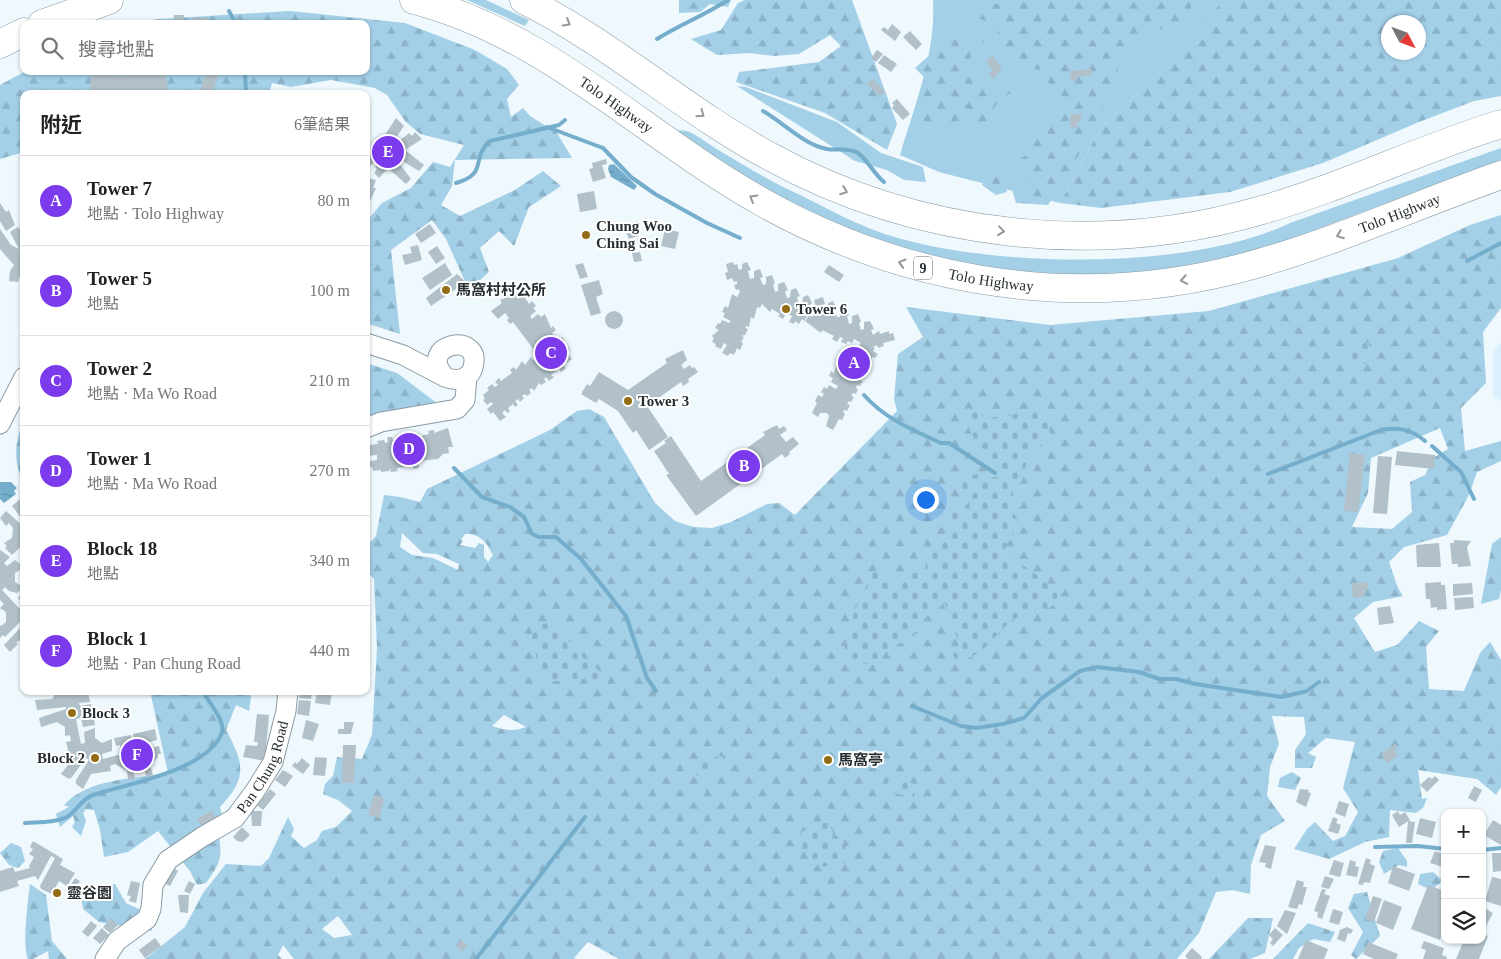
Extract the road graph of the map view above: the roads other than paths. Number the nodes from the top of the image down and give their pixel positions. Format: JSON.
{"nodes":[{"id":1,"x":109,"y":0,"type":"edge"},
{"id":2,"x":414,"y":0,"type":"edge"},
{"id":3,"x":524,"y":0,"type":"edge"},
{"id":4,"x":53,"y":20,"type":"edge"},
{"id":5,"x":20,"y":34,"type":"edge"},
{"id":6,"x":0,"y":44,"type":"edge"},
{"id":7,"x":1501,"y":124,"type":"edge"},
{"id":8,"x":1492,"y":178,"type":"edge"},
{"id":9,"x":370,"y":344,"type":"edge"},
{"id":10,"x":447,"y":346,"type":"junction"},
{"id":11,"x":403,"y":355,"type":"junction"},
{"id":12,"x":467,"y":376,"type":"junction"},
{"id":13,"x":445,"y":377,"type":"junction"},
{"id":14,"x":20,"y":385,"type":"edge"},
{"id":15,"x":0,"y":424,"type":"edge"},
{"id":16,"x":370,"y":426,"type":"edge"},
{"id":17,"x":288,"y":695,"type":"edge"},
{"id":18,"x":105,"y":959,"type":"edge"}],
"edges":[{"from":1,"to":4,"type":"highway"},
{"from":8,"to":2,"type":"highway","name":"Tolo Highway","number":"9","one_way":true},
{"from":3,"to":7,"type":"highway","one_way":true},
{"from":5,"to":6,"type":"highway"},
{"from":9,"to":11,"type":"street"},
{"from":10,"to":11,"type":"street"},
{"from":10,"to":12,"type":"street"},
{"from":10,"to":13,"type":"street"},
{"from":11,"to":13,"type":"street"},
{"from":12,"to":13,"type":"street"},
{"from":12,"to":16,"type":"street"},
{"from":14,"to":15,"type":"street"},
{"from":17,"to":18,"type":"street","name":"Pan Chung Road"}]}
